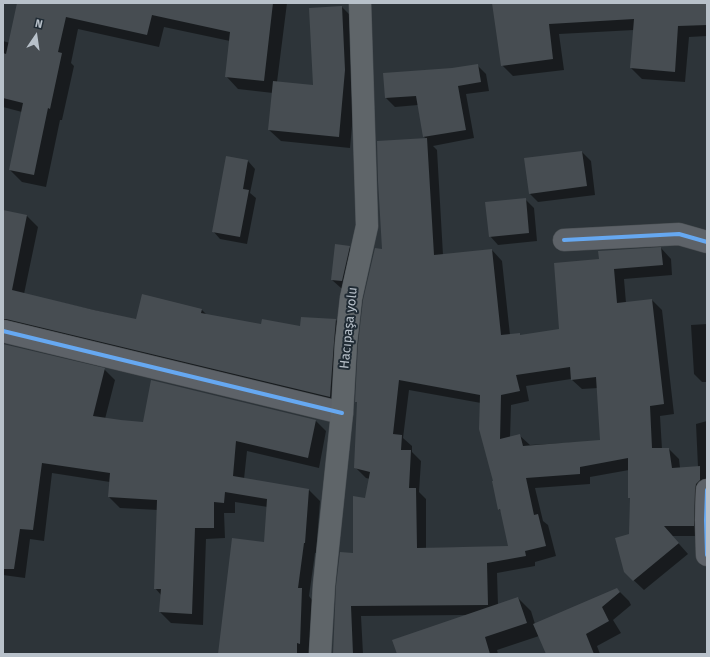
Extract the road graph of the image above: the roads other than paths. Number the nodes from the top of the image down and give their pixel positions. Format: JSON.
{"nodes":[{"id":1,"x":360,"y":3,"type":"edge"},
{"id":2,"x":564,"y":240,"type":"dead end"},
{"id":3,"x":707,"y":242,"type":"edge"},
{"id":4,"x":3,"y":331,"type":"edge"},
{"id":5,"x":342,"y":413,"type":"junction"},
{"id":6,"x":707,"y":490,"type":"edge"},
{"id":7,"x":706,"y":521,"type":"edge"},
{"id":8,"x":707,"y":555,"type":"edge"},
{"id":9,"x":320,"y":654,"type":"edge"}],
"edges":[{"from":1,"to":5,"type":"main road","name":"Hacıpaşa yolu"},
{"from":2,"to":3,"type":"street"},
{"from":4,"to":5,"type":"street"},
{"from":5,"to":9,"type":"main road","name":"Hacıpaşa yolu"},
{"from":6,"to":7,"type":"street"},
{"from":7,"to":8,"type":"street"}]}
